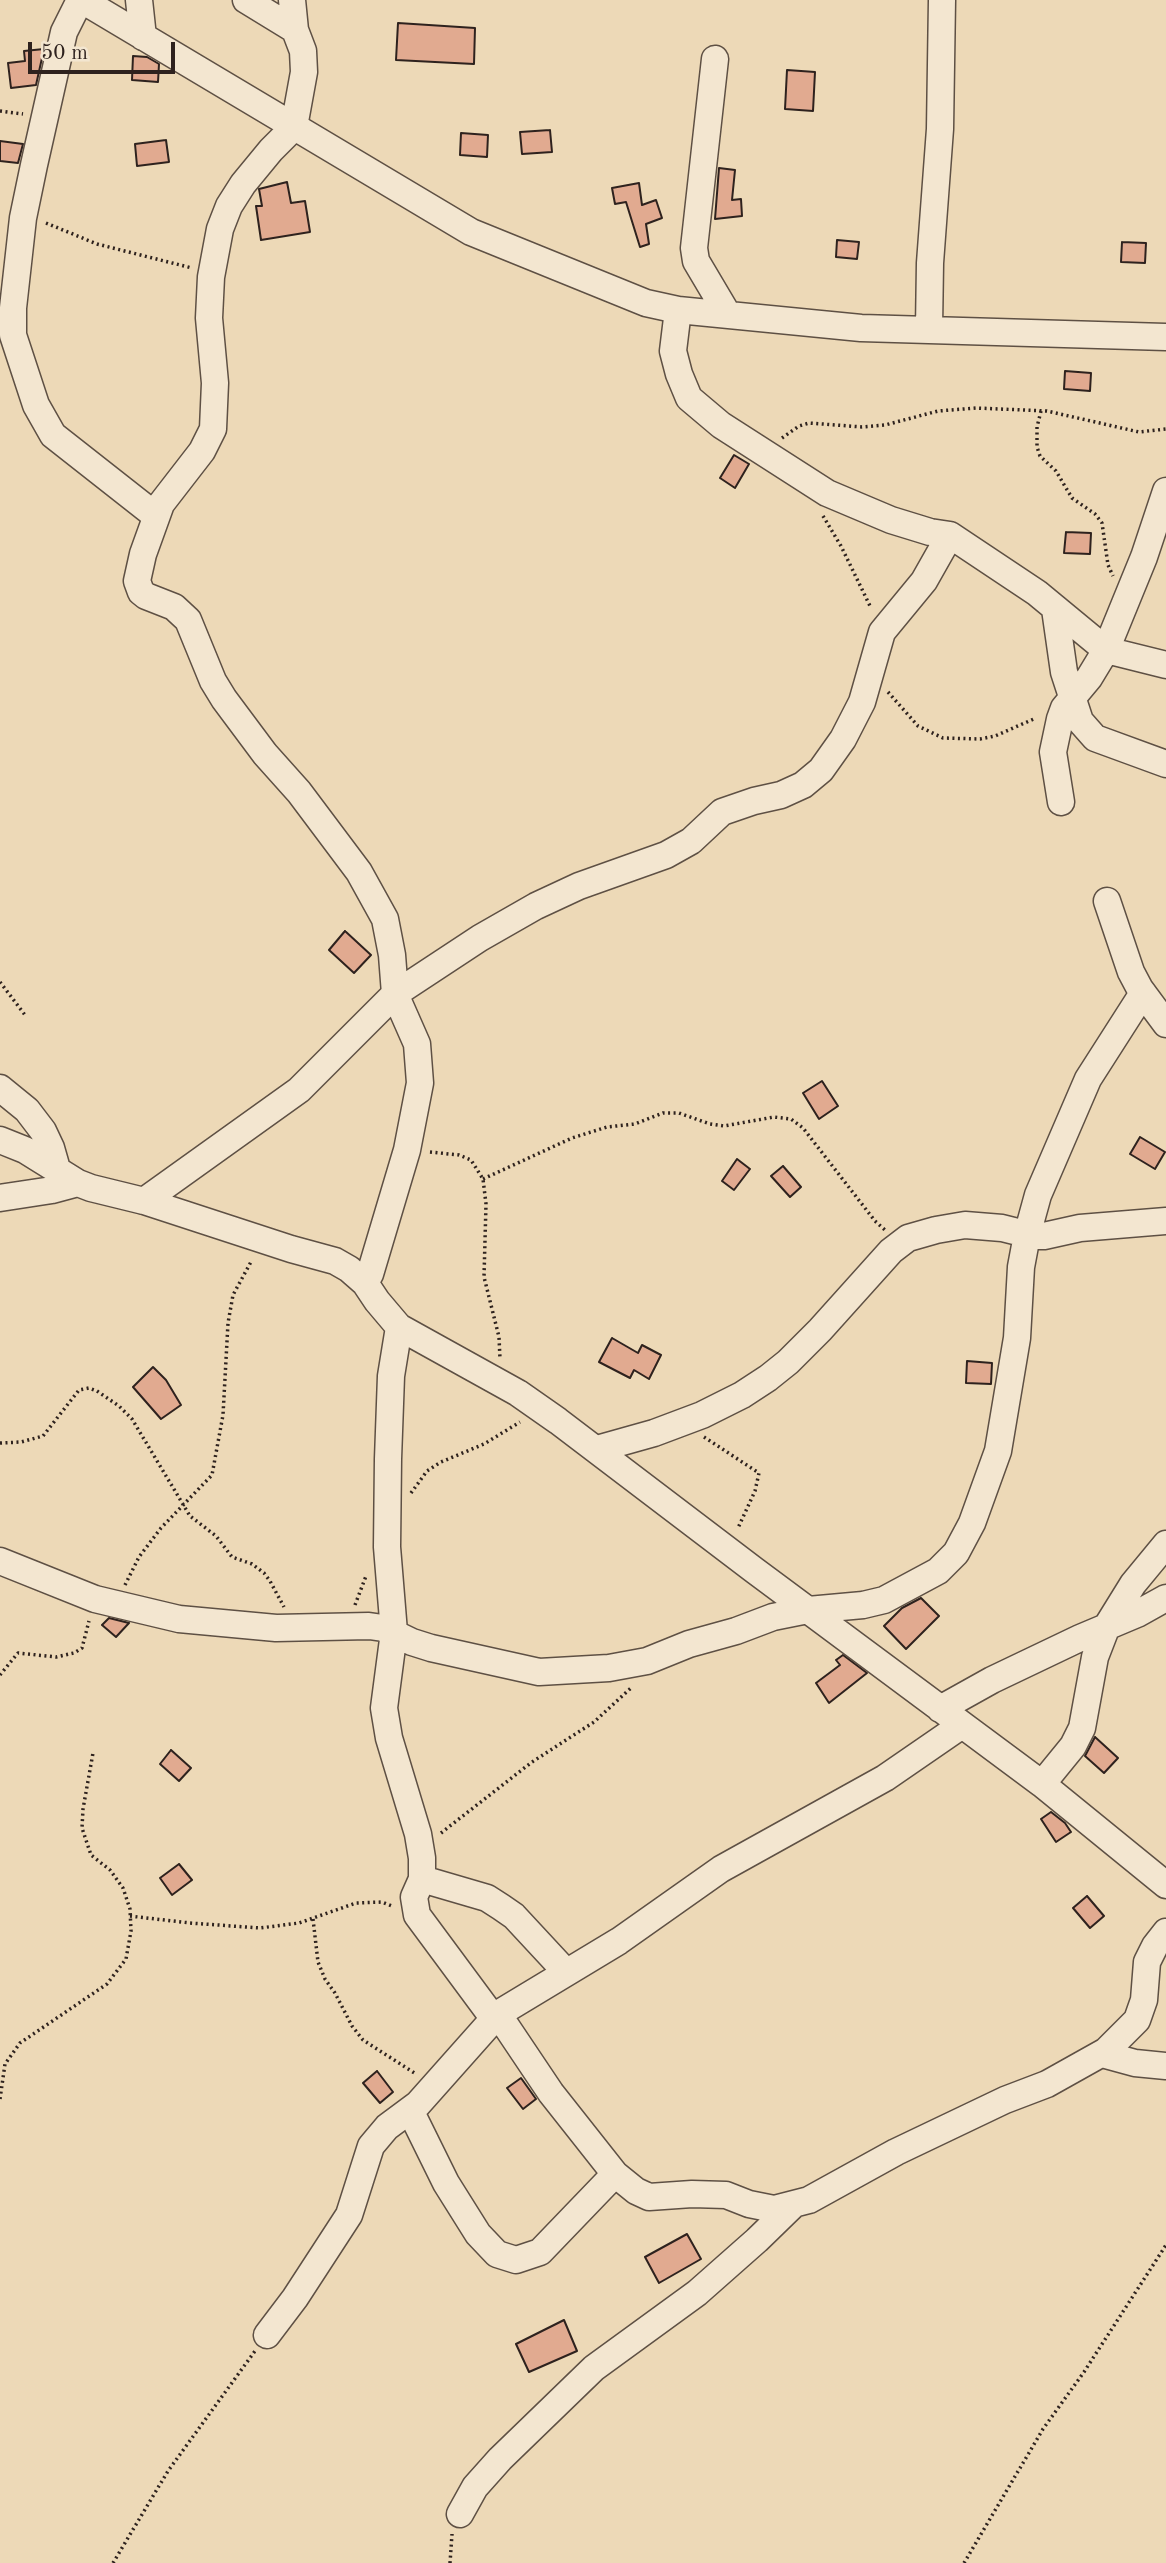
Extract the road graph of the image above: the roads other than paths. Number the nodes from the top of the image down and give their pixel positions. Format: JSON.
{"nodes":[{"id":1,"x":81,"y":0,"type":"edge"},
{"id":2,"x":139,"y":0,"type":"edge"},
{"id":3,"x":246,"y":0,"type":"edge"},
{"id":4,"x":292,"y":0,"type":"edge"},
{"id":5,"x":942,"y":0,"type":"edge"},
{"id":6,"x":295,"y":30,"type":"junction"},
{"id":7,"x":144,"y":37,"type":"junction"},
{"id":8,"x":715,"y":59,"type":"dead end"},
{"id":9,"x":294,"y":127,"type":"junction"},
{"id":10,"x":12,"y":221,"type":"edge"},
{"id":11,"x":678,"y":310,"type":"junction"},
{"id":12,"x":728,"y":315,"type":"junction"},
{"id":13,"x":929,"y":328,"type":"junction"},
{"id":14,"x":1166,"y":337,"type":"edge"},
{"id":15,"x":1166,"y":491,"type":"edge"},
{"id":16,"x":156,"y":516,"type":"junction"},
{"id":17,"x":950,"y":536,"type":"junction"},
{"id":18,"x":1055,"y":609,"type":"junction"},
{"id":19,"x":1106,"y":650,"type":"junction"},
{"id":20,"x":1166,"y":665,"type":"edge"},
{"id":21,"x":1071,"y":699,"type":"junction"},
{"id":22,"x":1166,"y":764,"type":"edge"},
{"id":23,"x":1061,"y":802,"type":"dead end"},
{"id":24,"x":1107,"y":901,"type":"dead end"},
{"id":25,"x":1143,"y":993,"type":"junction"},
{"id":26,"x":395,"y":994,"type":"junction"},
{"id":27,"x":1166,"y":1024,"type":"edge"},
{"id":28,"x":0,"y":1088,"type":"edge"},
{"id":29,"x":0,"y":1140,"type":"edge"},
{"id":30,"x":68,"y":1176,"type":"junction"},
{"id":31,"x":0,"y":1198,"type":"edge"},
{"id":32,"x":144,"y":1201,"type":"junction"},
{"id":33,"x":1166,"y":1221,"type":"edge"},
{"id":34,"x":1027,"y":1235,"type":"junction"},
{"id":35,"x":365,"y":1283,"type":"junction"},
{"id":36,"x":399,"y":1327,"type":"junction"},
{"id":37,"x":597,"y":1449,"type":"junction"},
{"id":38,"x":1166,"y":1544,"type":"edge"},
{"id":39,"x":0,"y":1561,"type":"edge"},
{"id":40,"x":1166,"y":1598,"type":"edge"},
{"id":41,"x":808,"y":1610,"type":"junction"},
{"id":42,"x":1107,"y":1626,"type":"junction"},
{"id":43,"x":394,"y":1632,"type":"junction"},
{"id":44,"x":940,"y":1709,"type":"junction"},
{"id":45,"x":962,"y":1726,"type":"junction"},
{"id":46,"x":1042,"y":1784,"type":"junction"},
{"id":47,"x":422,"y":1878,"type":"junction"},
{"id":48,"x":1166,"y":1885,"type":"edge"},
{"id":49,"x":1166,"y":1931,"type":"edge"},
{"id":50,"x":566,"y":1972,"type":"junction"},
{"id":51,"x":496,"y":2017,"type":"junction"},
{"id":52,"x":1102,"y":2053,"type":"junction"},
{"id":53,"x":1166,"y":2066,"type":"edge"},
{"id":54,"x":410,"y":2110,"type":"junction"},
{"id":55,"x":615,"y":2174,"type":"junction"},
{"id":56,"x":793,"y":2205,"type":"junction"},
{"id":57,"x":267,"y":2335,"type":"road end"},
{"id":58,"x":460,"y":2514,"type":"road end"}],
"edges":[{"from":1,"to":7,"type":"street"},
{"from":1,"to":10,"type":"street"},
{"from":2,"to":7,"type":"street"},
{"from":3,"to":6,"type":"street"},
{"from":4,"to":6,"type":"street"},
{"from":5,"to":13,"type":"street"},
{"from":6,"to":9,"type":"street"},
{"from":7,"to":9,"type":"street"},
{"from":8,"to":12,"type":"street"},
{"from":9,"to":11,"type":"street"},
{"from":9,"to":16,"type":"street"},
{"from":10,"to":16,"type":"street"},
{"from":11,"to":12,"type":"street"},
{"from":11,"to":17,"type":"street"},
{"from":12,"to":13,"type":"street"},
{"from":13,"to":14,"type":"street"},
{"from":15,"to":19,"type":"street"},
{"from":16,"to":26,"type":"street"},
{"from":17,"to":18,"type":"street"},
{"from":17,"to":26,"type":"street"},
{"from":18,"to":19,"type":"street"},
{"from":18,"to":21,"type":"street"},
{"from":19,"to":20,"type":"street"},
{"from":19,"to":21,"type":"street"},
{"from":21,"to":22,"type":"street"},
{"from":21,"to":23,"type":"street"},
{"from":24,"to":25,"type":"street"},
{"from":25,"to":27,"type":"street"},
{"from":25,"to":34,"type":"street"},
{"from":26,"to":32,"type":"street"},
{"from":26,"to":35,"type":"street"},
{"from":28,"to":30,"type":"street"},
{"from":29,"to":30,"type":"street"},
{"from":30,"to":31,"type":"street"},
{"from":30,"to":32,"type":"street"},
{"from":32,"to":35,"type":"street"},
{"from":33,"to":34,"type":"street"},
{"from":34,"to":37,"type":"street"},
{"from":34,"to":41,"type":"street"},
{"from":35,"to":36,"type":"street"},
{"from":36,"to":37,"type":"street"},
{"from":36,"to":43,"type":"street"},
{"from":37,"to":41,"type":"street"},
{"from":38,"to":42,"type":"street"},
{"from":39,"to":43,"type":"street"},
{"from":40,"to":42,"type":"street"},
{"from":41,"to":43,"type":"street"},
{"from":41,"to":44,"type":"street"},
{"from":42,"to":44,"type":"street"},
{"from":42,"to":46,"type":"street"},
{"from":43,"to":47,"type":"street"},
{"from":44,"to":45,"type":"street"},
{"from":45,"to":46,"type":"street"},
{"from":45,"to":50,"type":"street"},
{"from":46,"to":48,"type":"street"},
{"from":47,"to":50,"type":"street"},
{"from":47,"to":51,"type":"street"},
{"from":49,"to":52,"type":"street"},
{"from":50,"to":51,"type":"street"},
{"from":51,"to":54,"type":"street"},
{"from":51,"to":55,"type":"street"},
{"from":52,"to":53,"type":"street"},
{"from":52,"to":56,"type":"street"},
{"from":54,"to":55,"type":"street"},
{"from":54,"to":57,"type":"street"},
{"from":55,"to":56,"type":"street"},
{"from":56,"to":58,"type":"street"}]}
